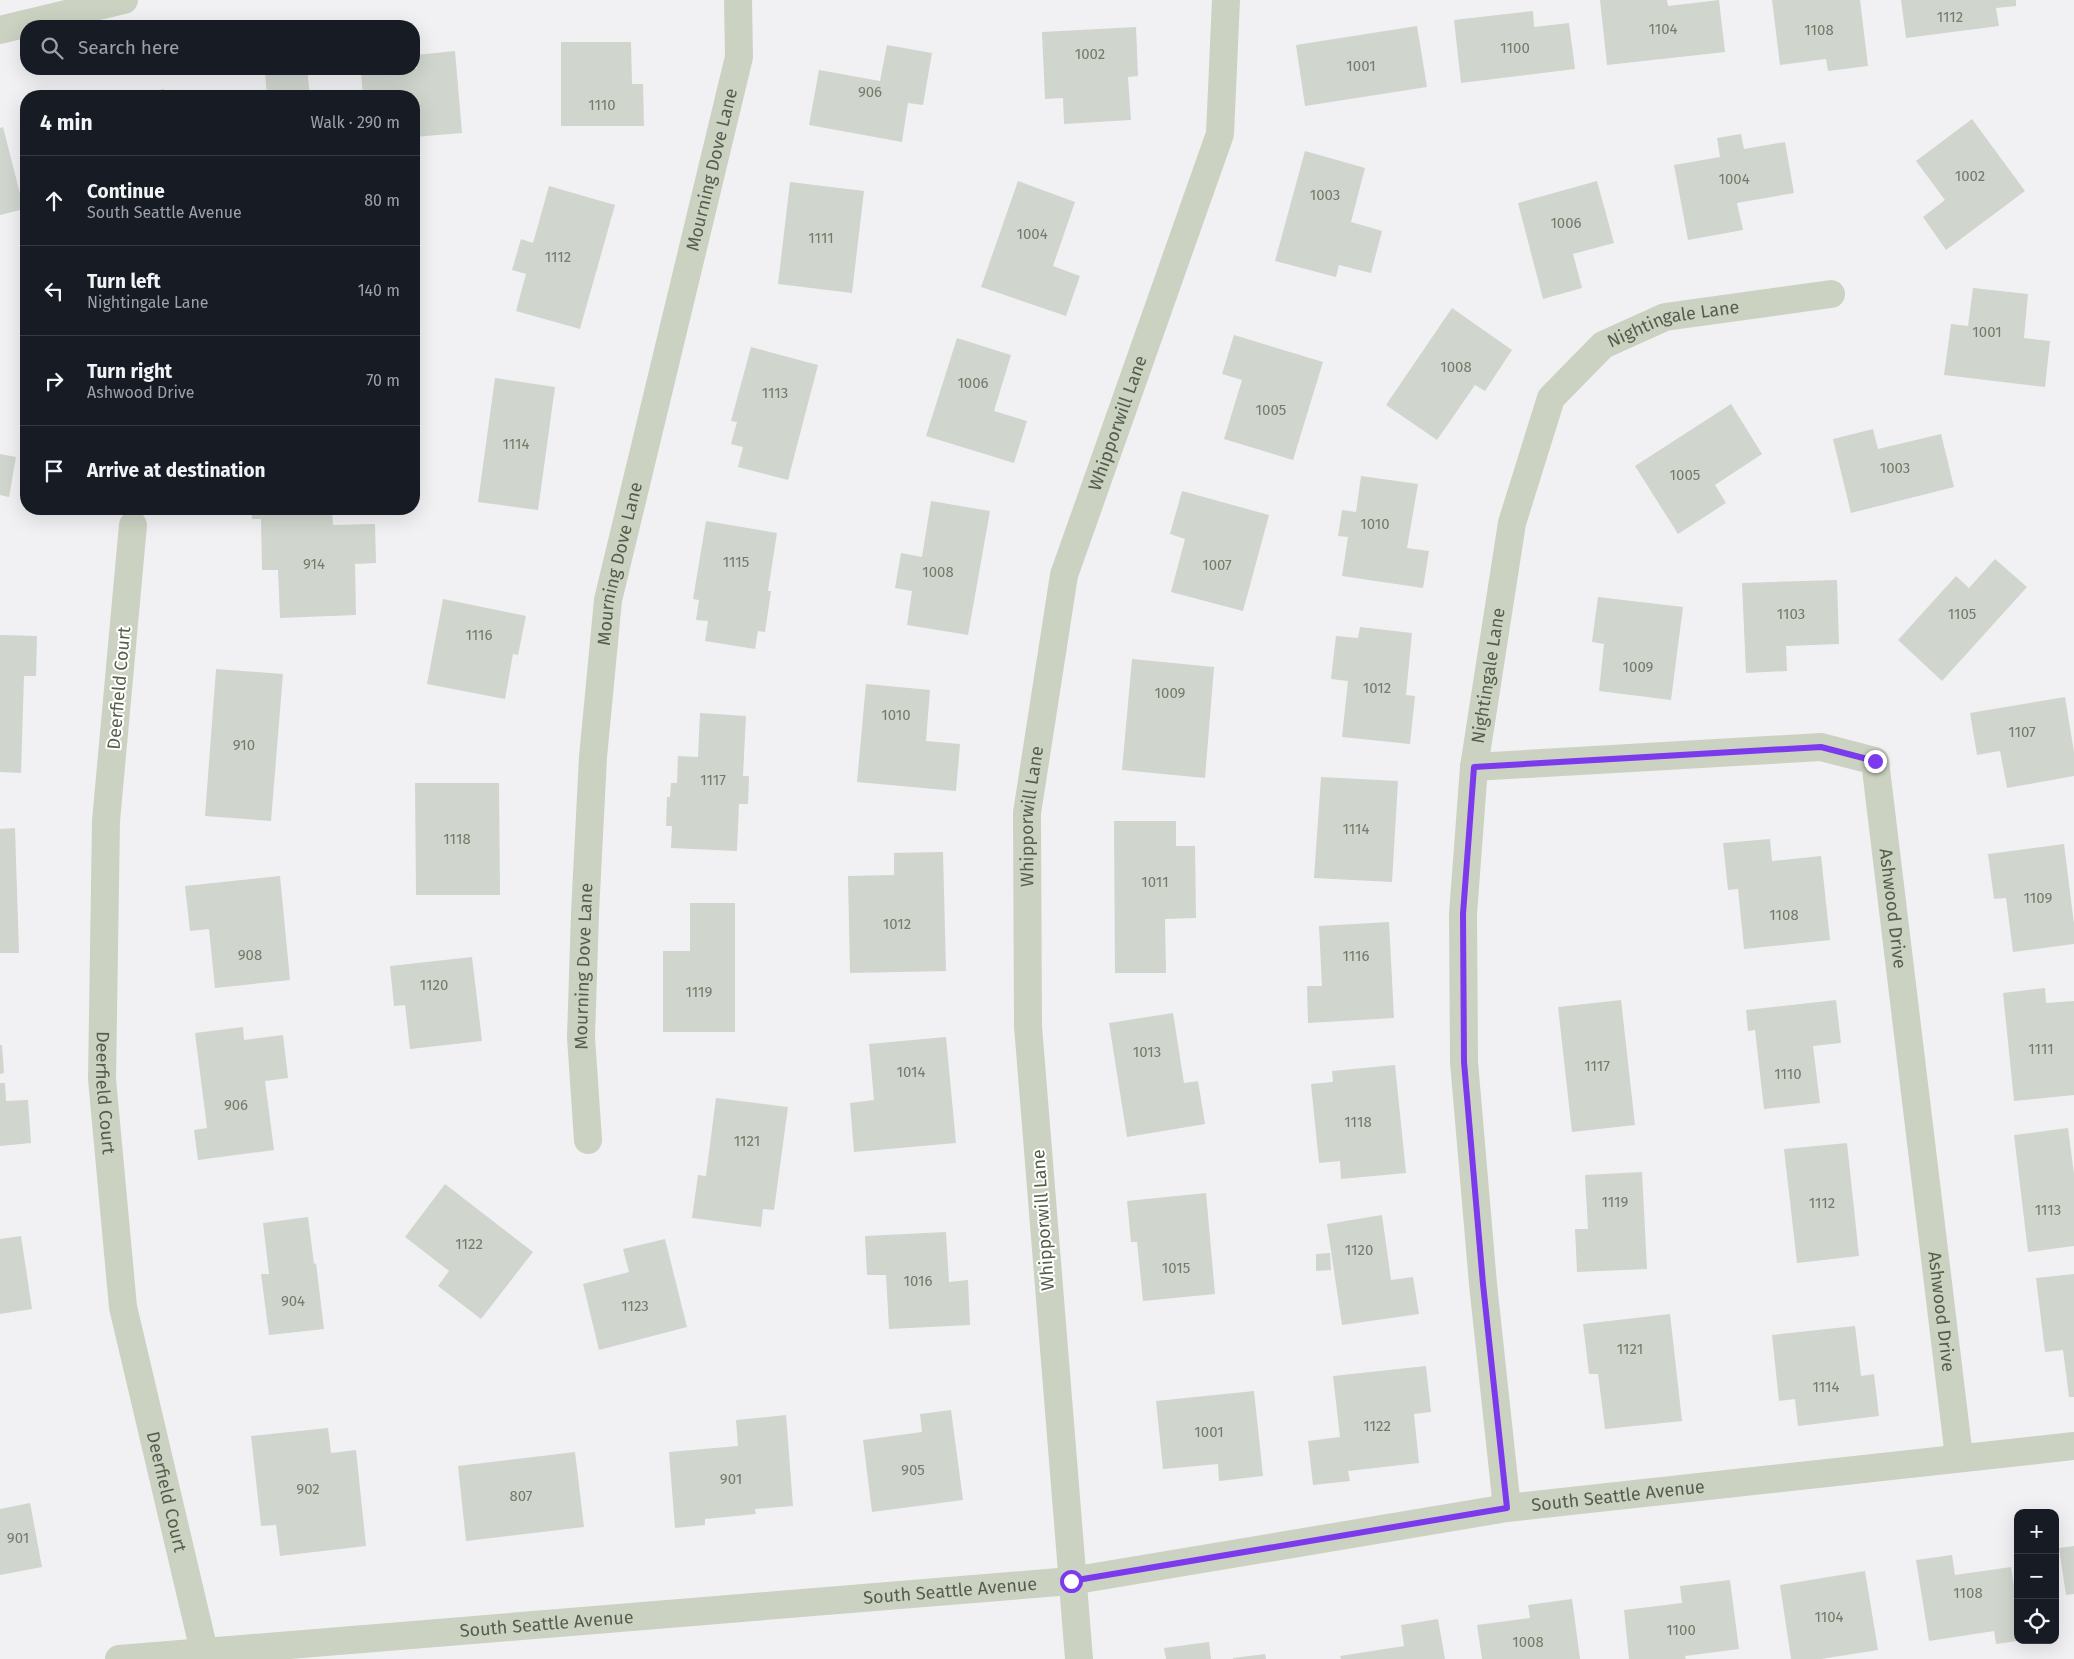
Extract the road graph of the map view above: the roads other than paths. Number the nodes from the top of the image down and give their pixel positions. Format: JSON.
{"nodes":[{"id":1,"x":124,"y":0,"type":"edge"},
{"id":2,"x":738,"y":0,"type":"edge"},
{"id":3,"x":1226,"y":0,"type":"edge"},
{"id":4,"x":41,"y":20,"type":"edge"},
{"id":5,"x":20,"y":25,"type":"edge"},
{"id":6,"x":0,"y":30,"type":"edge"},
{"id":7,"x":1831,"y":294,"type":"dead end"},
{"id":8,"x":133,"y":525,"type":"dead end"},
{"id":9,"x":1474,"y":767,"type":"junction"},
{"id":10,"x":588,"y":1140,"type":"dead end"},
{"id":11,"x":2074,"y":1446,"type":"edge"},
{"id":12,"x":1959,"y":1457,"type":"junction"},
{"id":13,"x":1507,"y":1508,"type":"junction"},
{"id":14,"x":1071,"y":1581,"type":"junction"},
{"id":15,"x":204,"y":1651,"type":"junction"},
{"id":16,"x":119,"y":1659,"type":"edge"},
{"id":17,"x":1078,"y":1659,"type":"edge"}],
"edges":[{"from":1,"to":4,"type":"street"},
{"from":2,"to":10,"type":"street","name":"Mourning Dove Lane"},
{"from":3,"to":14,"type":"street","name":"Whipporwill Lane"},
{"from":5,"to":6,"type":"street"},
{"from":7,"to":9,"type":"street","name":"Nightingale Lane"},
{"from":8,"to":15,"type":"street","name":"Deerfield Court"},
{"from":9,"to":12,"type":"street","name":"Ashwood Drive"},
{"from":9,"to":13,"type":"street","name":"Nightingale Lane"},
{"from":11,"to":12,"type":"street","name":"South Seattle Avenue"},
{"from":12,"to":13,"type":"street","name":"South Seattle Avenue"},
{"from":13,"to":14,"type":"street","name":"South Seattle Avenue"},
{"from":14,"to":15,"type":"street","name":"South Seattle Avenue"},
{"from":14,"to":17,"type":"street","name":"Whipporwill Lane"},
{"from":15,"to":16,"type":"street","name":"South Seattle Avenue"}]}
